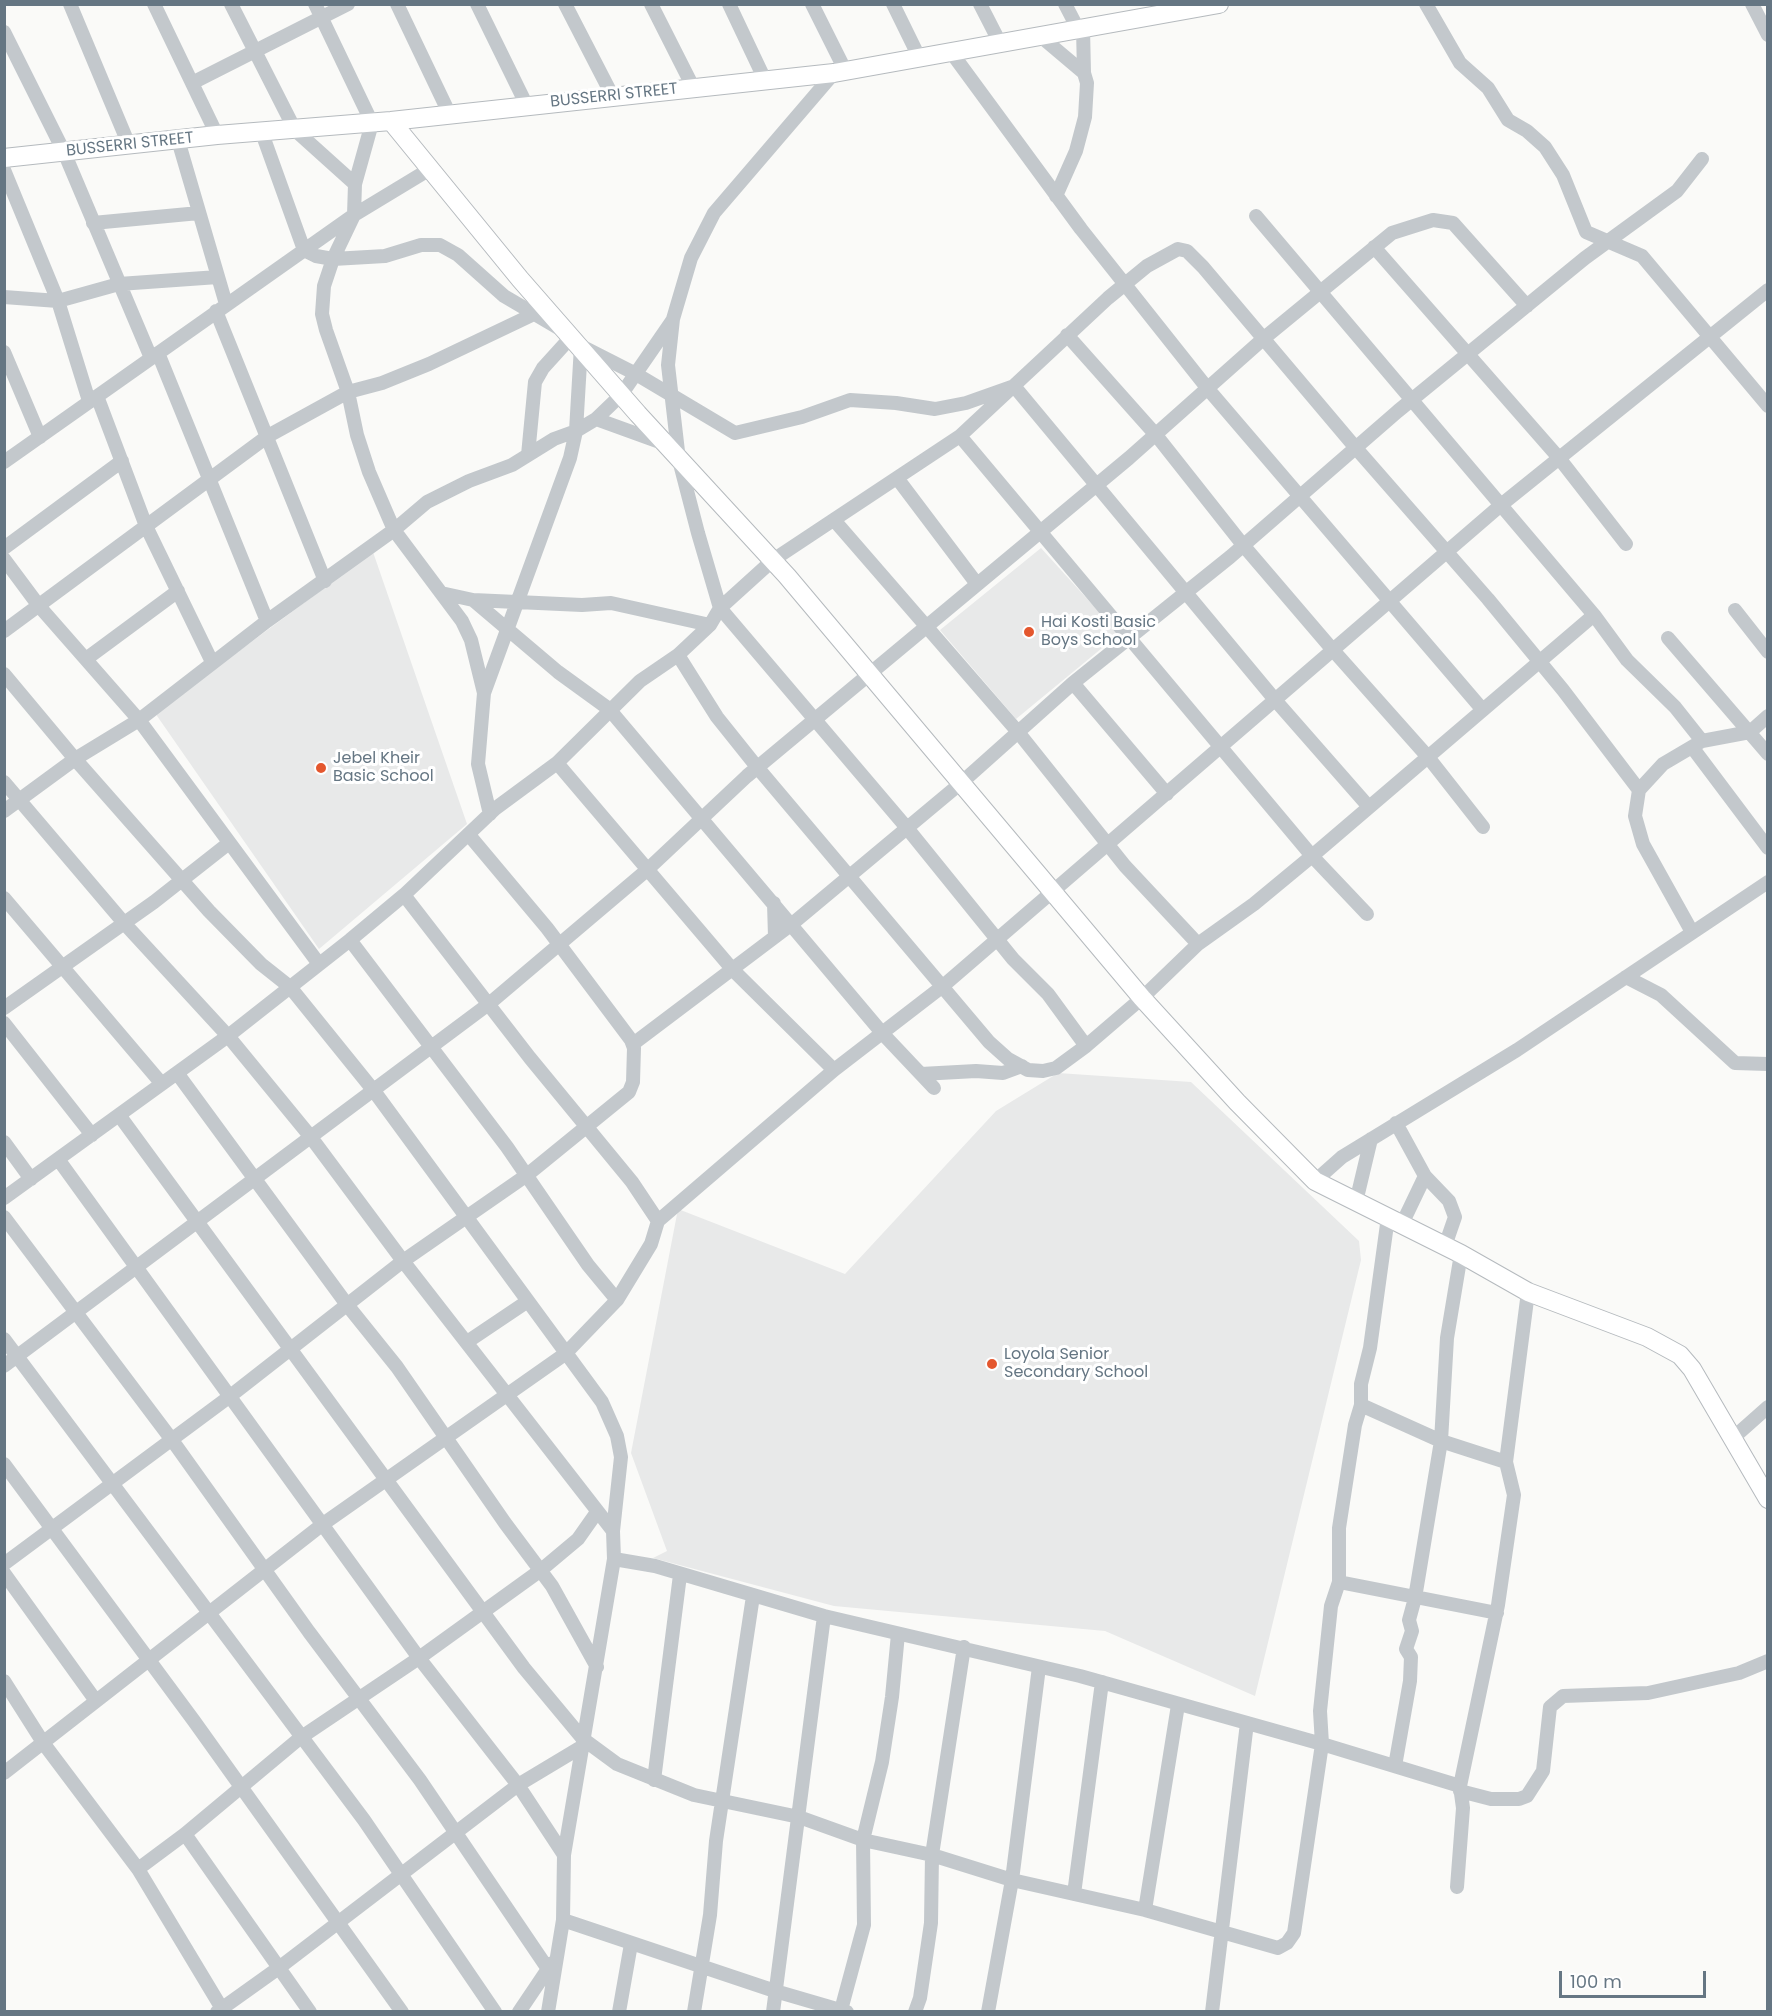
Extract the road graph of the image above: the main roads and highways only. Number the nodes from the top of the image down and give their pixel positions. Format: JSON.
{"nodes":[{"id":1,"x":1219,"y":4,"type":"edge"},
{"id":2,"x":1147,"y":10,"type":"edge"},
{"id":3,"x":391,"y":121,"type":"junction"},
{"id":4,"x":4,"y":158,"type":"edge"},
{"id":5,"x":1767,"y":1499,"type":"edge"}],
"edges":[{"from":1,"to":2,"type":"main road","name":"BUSSERRI STREET"},
{"from":2,"to":3,"type":"main road","name":"BUSSERRI STREET"},
{"from":3,"to":4,"type":"main road","name":"BUSSERRI STREET"},
{"from":3,"to":5,"type":"main road"}]}
